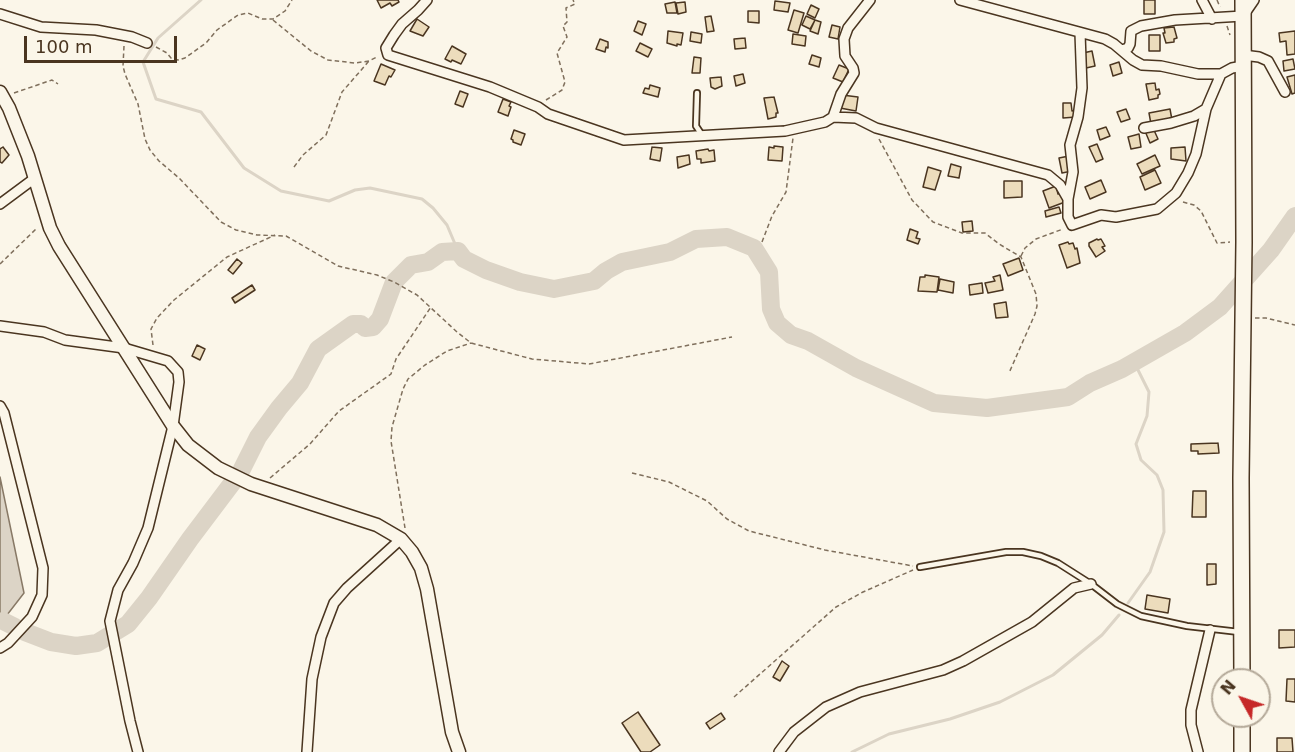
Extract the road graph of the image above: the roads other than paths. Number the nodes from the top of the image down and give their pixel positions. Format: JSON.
{"nodes":[{"id":1,"x":427,"y":0,"type":"edge"},
{"id":2,"x":870,"y":0,"type":"edge"},
{"id":3,"x":960,"y":0,"type":"edge"},
{"id":4,"x":1202,"y":0,"type":"edge"},
{"id":5,"x":1244,"y":0,"type":"edge"},
{"id":6,"x":1254,"y":0,"type":"edge"},
{"id":7,"x":0,"y":14,"type":"edge"},
{"id":8,"x":1244,"y":16,"type":"junction"},
{"id":9,"x":1212,"y":19,"type":"junction"},
{"id":10,"x":1080,"y":33,"type":"junction"},
{"id":11,"x":147,"y":42,"type":"dead end"},
{"id":12,"x":1122,"y":50,"type":"junction"},
{"id":13,"x":1240,"y":55,"type":"junction"},
{"id":14,"x":1221,"y":74,"type":"junction"},
{"id":15,"x":1285,"y":92,"type":"dead end"},
{"id":16,"x":1,"y":93,"type":"edge"},
{"id":17,"x":697,"y":93,"type":"dead end"},
{"id":18,"x":1206,"y":109,"type":"junction"},
{"id":19,"x":833,"y":117,"type":"junction"},
{"id":20,"x":1144,"y":128,"type":"dead end"},
{"id":21,"x":704,"y":137,"type":"junction"},
{"id":22,"x":35,"y":178,"type":"junction"},
{"id":23,"x":1068,"y":199,"type":"junction"},
{"id":24,"x":0,"y":204,"type":"edge"},
{"id":25,"x":0,"y":326,"type":"edge"},
{"id":26,"x":124,"y":348,"type":"junction"},
{"id":27,"x":0,"y":406,"type":"edge"},
{"id":28,"x":173,"y":426,"type":"junction"},
{"id":29,"x":404,"y":543,"type":"junction"},
{"id":30,"x":920,"y":567,"type":"road end"},
{"id":31,"x":1091,"y":584,"type":"junction"},
{"id":32,"x":1210,"y":630,"type":"junction"},
{"id":33,"x":1242,"y":632,"type":"junction"},
{"id":34,"x":0,"y":648,"type":"edge"},
{"id":35,"x":1242,"y":668,"type":"edge"},
{"id":36,"x":1242,"y":728,"type":"edge"},
{"id":37,"x":138,"y":752,"type":"edge"},
{"id":38,"x":307,"y":752,"type":"edge"},
{"id":39,"x":459,"y":752,"type":"edge"},
{"id":40,"x":779,"y":752,"type":"edge"},
{"id":41,"x":1198,"y":752,"type":"edge"},
{"id":42,"x":1242,"y":752,"type":"edge"}],
"edges":[{"from":1,"to":21,"type":"street"},
{"from":2,"to":19,"type":"street"},
{"from":3,"to":10,"type":"street"},
{"from":4,"to":9,"type":"street"},
{"from":5,"to":8,"type":"highway"},
{"from":6,"to":8,"type":"street"},
{"from":7,"to":11,"type":"street"},
{"from":8,"to":9,"type":"street"},
{"from":8,"to":13,"type":"highway"},
{"from":9,"to":12,"type":"street"},
{"from":10,"to":12,"type":"street"},
{"from":10,"to":23,"type":"street"},
{"from":12,"to":14,"type":"street"},
{"from":13,"to":14,"type":"street"},
{"from":13,"to":15,"type":"street"},
{"from":13,"to":33,"type":"highway"},
{"from":14,"to":18,"type":"street"},
{"from":16,"to":22,"type":"street"},
{"from":17,"to":21,"type":"lane"},
{"from":18,"to":20,"type":"street"},
{"from":18,"to":23,"type":"street"},
{"from":19,"to":21,"type":"street"},
{"from":19,"to":23,"type":"street"},
{"from":22,"to":24,"type":"street"},
{"from":22,"to":26,"type":"street"},
{"from":25,"to":26,"type":"street"},
{"from":26,"to":28,"type":"street"},
{"from":26,"to":28,"type":"street"},
{"from":27,"to":34,"type":"street"},
{"from":28,"to":29,"type":"street"},
{"from":28,"to":37,"type":"street"},
{"from":29,"to":38,"type":"street"},
{"from":29,"to":39,"type":"street"},
{"from":30,"to":31,"type":"lane"},
{"from":31,"to":32,"type":"lane"},
{"from":31,"to":40,"type":"street"},
{"from":32,"to":33,"type":"lane"},
{"from":32,"to":41,"type":"street"},
{"from":33,"to":35,"type":"highway"},
{"from":36,"to":42,"type":"highway"}]}
